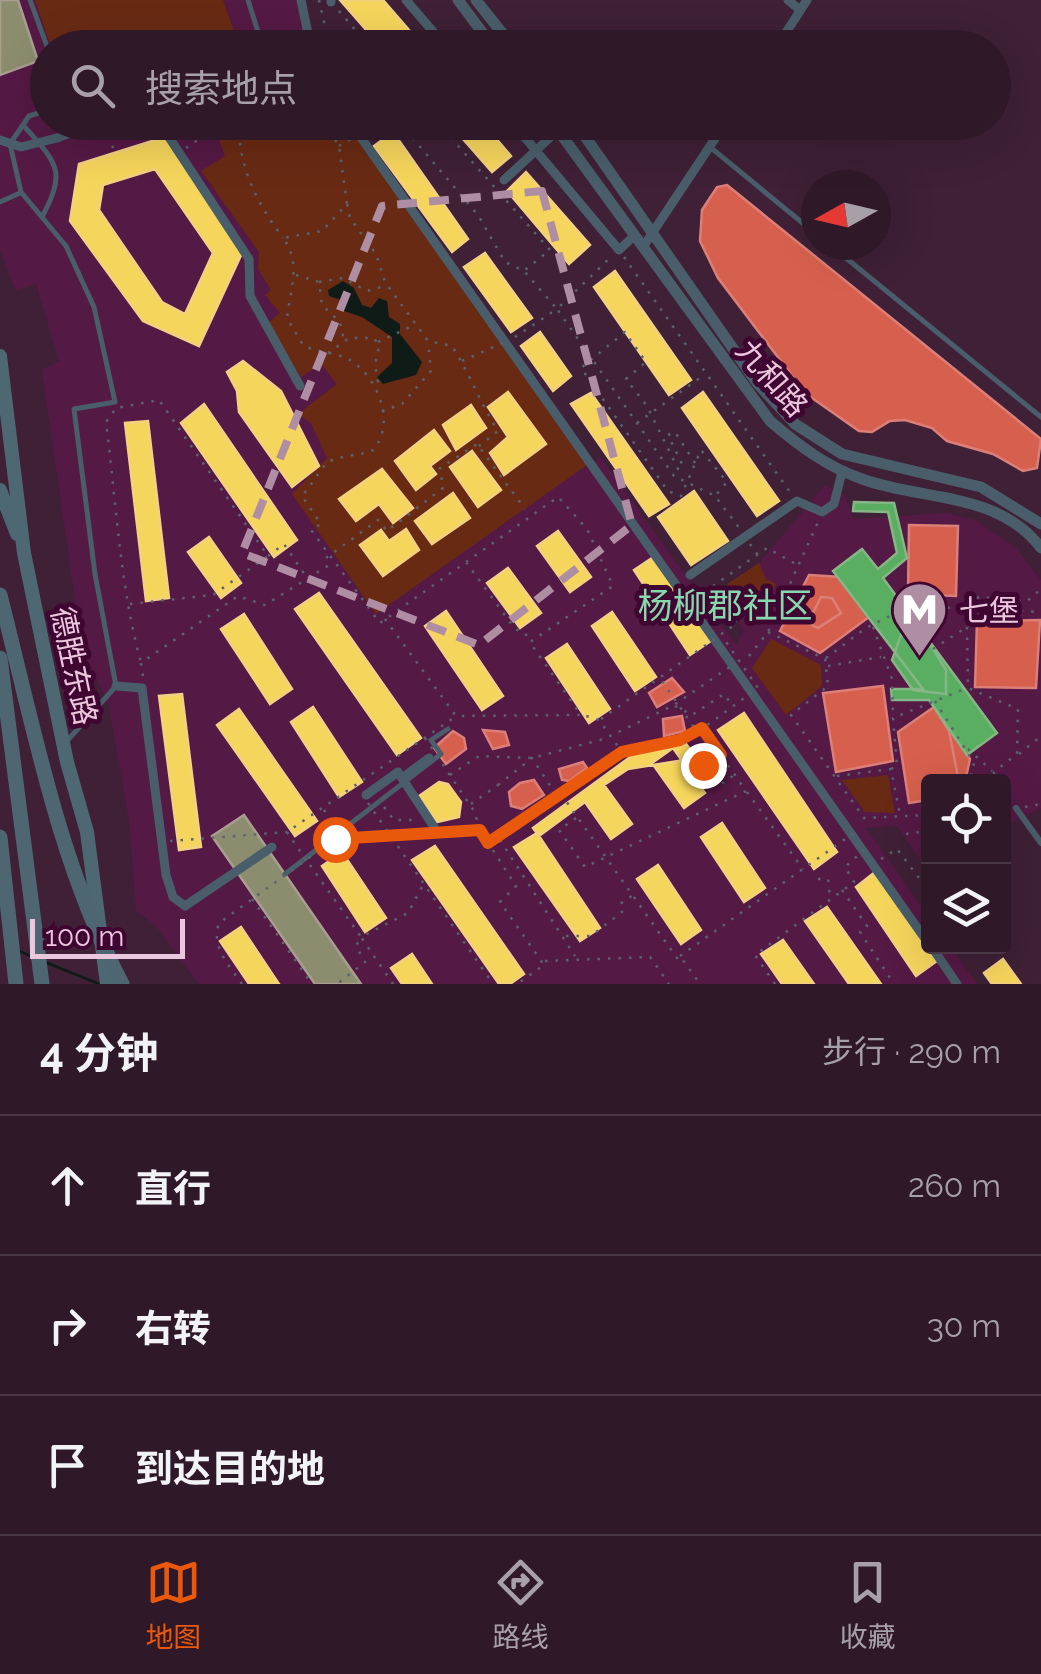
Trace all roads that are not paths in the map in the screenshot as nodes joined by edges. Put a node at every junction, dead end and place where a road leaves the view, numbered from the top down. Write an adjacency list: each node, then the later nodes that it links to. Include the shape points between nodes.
1 (30, 0): 10 (lane)
2 (248, 0): 11 (lane)
3 (302, 0): 12 (street)
4 (406, 0): 13 (street)
5 (458, 0): 14 (street)
6 (476, 0): 15 (street)
7 (788, 0): 9 (street)
8 (808, 0): 9 (street)
9 (800, 10): 16 (street)
10 (41, 30)
11 (257, 30)
12 (307, 30)
13 (432, 30)
14 (480, 30)
15 (500, 30)
16 (787, 30)
17 (30, 116): 18 (lane)
18 (23, 124): 19 (lane); 29 (lane)
19 (30, 133)
20 (36, 140): 35 (lane, via 57,166 57,188)
21 (51, 140): 29 (street, bridge)
22 (171, 140): 42 (street, via 249,259 250,296)
23 (361, 140): 67 (street, bridge, via 719,636)
24 (527, 140): 31 (street)
25 (542, 140): 31 (street)
26 (565, 140): 38 (street, 九和路)
27 (588, 140): 37 (street, 九和路)
28 (714, 140): 30 (street)
29 (3, 142): 33 (lane)
30 (710, 147): 36 (lane); 37 (street)
31 (534, 148): 32 (street); 38 (street, via 620,250)
32 (504, 180)
33 (21, 192): 34 (lane); 35 (lane)
34 (0, 202)
35 (42, 217): 53 (lane, via 66,246 94,307 115,402 74,409)
36 (801, 222)
37 (653, 232): 39 (street); 46 (street, 九和路, via 757,383 819,442 842,454 981,487)
38 (635, 236): 39 (street, 九和路)
39 (643, 248): 44 (street, 九和路, via 770,421)
40 (848, 260): 43 (lane)
41 (0, 356): 49 (main road, 德胜东路)
42 (300, 386)
43 (1041, 417)
44 (842, 472): 47 (street, 九和路, via 974,503); 50 (street, via 834,504 822,512 797,501)
45 (0, 490): 49 (main road)
46 (1040, 520): 47 (street)
47 (1024, 530): 48 (street, 九和路)
48 (1041, 547)
49 (24, 554): 55 (main road, 德胜东路)
50 (690, 574)
51 (0, 595): 70 (highway, bridge, via 41,766)
52 (0, 658): 72 (highway)
53 (116, 686): 55 (lane); 65 (street, bridge, via 142,688 173,897 185,906 200,900)
54 (448, 729): 66 (lane, via 431,740 441,754)
55 (63, 745): 70 (main road, 德胜东路)
56 (429, 758): 57 (street)
57 (402, 778): 58 (street, bridge, via 398,772); 61 (street, bridge)
58 (366, 795)
59 (1016, 808): 64 (street)
60 (516, 823): 62 (lane)
61 (434, 827)
62 (498, 836)
63 (0, 837): 71 (highway, bridge)
64 (1041, 843)
65 (272, 847)
66 (284, 874)
67 (921, 932)
68 (936, 954): 73 (street)
69 (0, 976): 71 (street)
70 (112, 983)
71 (18, 984)
72 (42, 984)
73 (957, 984)

